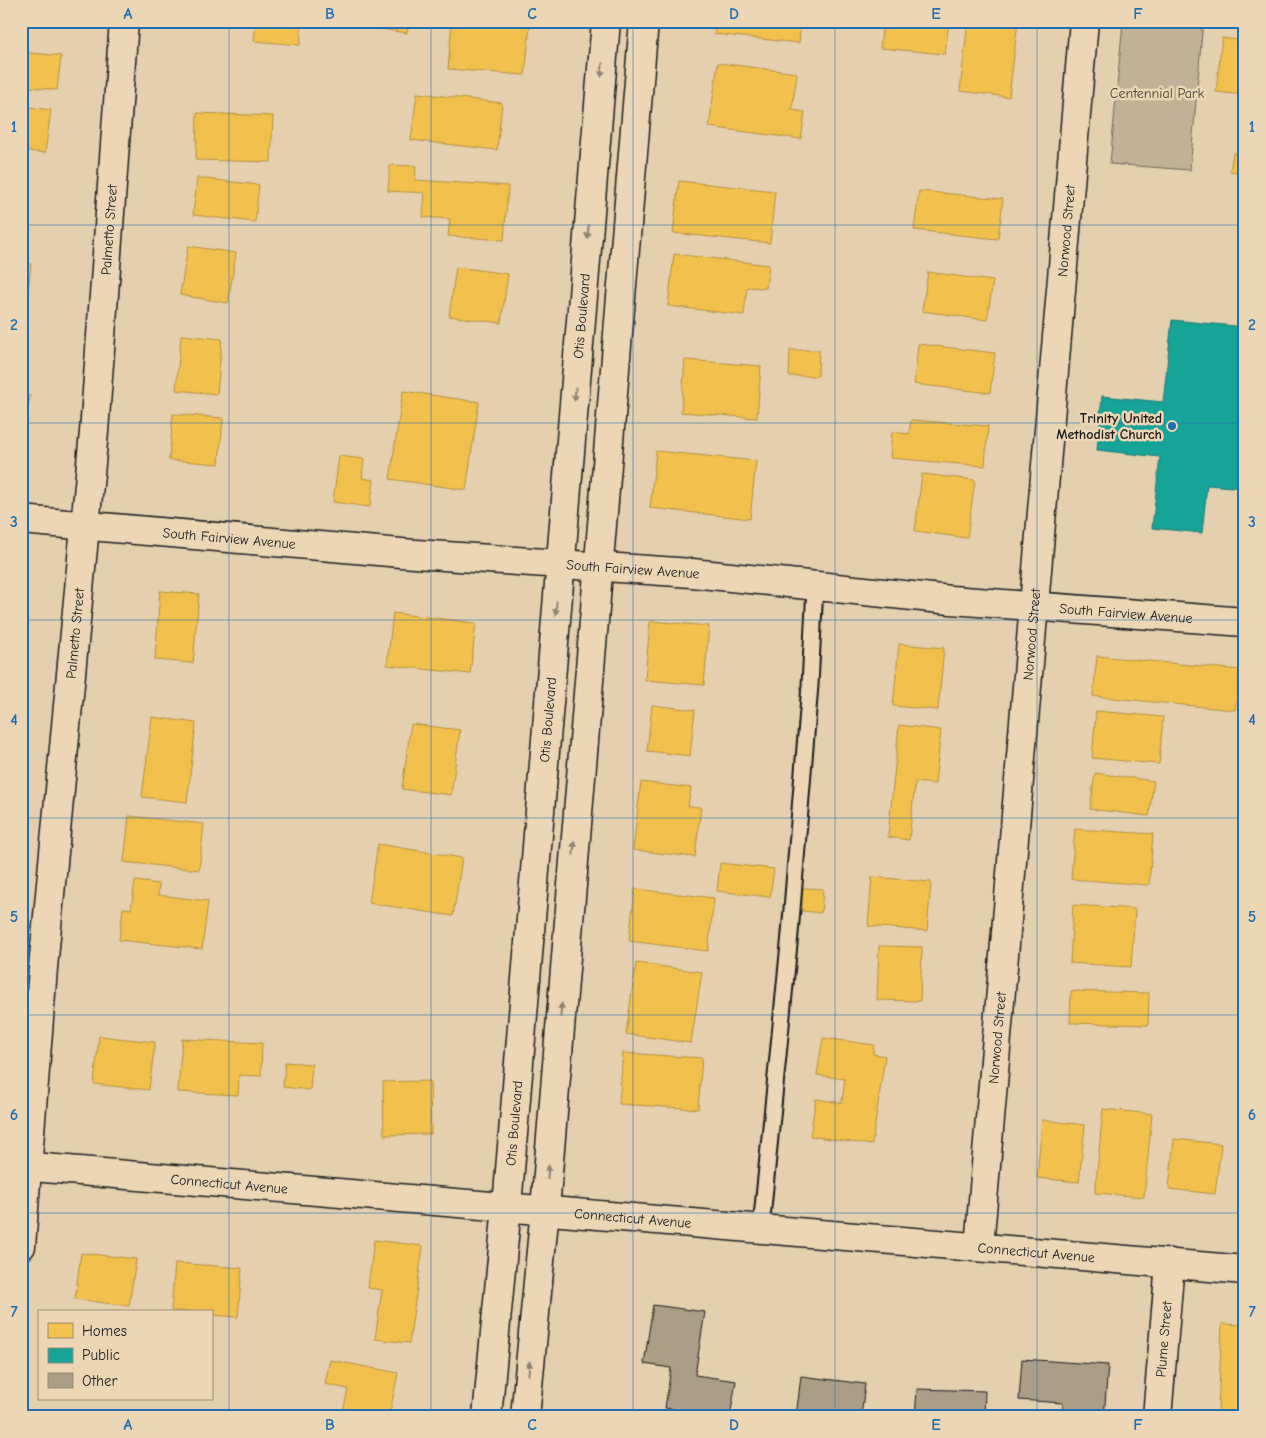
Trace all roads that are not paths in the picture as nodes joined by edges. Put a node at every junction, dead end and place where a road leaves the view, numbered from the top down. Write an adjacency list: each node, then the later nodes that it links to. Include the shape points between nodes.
1 (124, 21): 6 (street, Palmetto Street, via 111,228)
2 (606, 21): 7 (street, Otis Boulevard, one-way to 7)
3 (644, 21): 8 (street)
4 (1084, 21): 10 (street, Norwood Street)
5 (21, 520): 6 (street, South Fairview Avenue)
6 (85, 526): 7 (street, South Fairview Avenue); 12 (street, Palmetto Street)
7 (560, 564): 8 (street, South Fairview Avenue); 13 (street, Otis Boulevard, one-way to 13)
8 (597, 567): 9 (street, South Fairview Avenue); 14 (street, one-way to 8)
9 (815, 586): 10 (street, South Fairview Avenue); 15 (lane, via 790,934)
10 (1033, 606): 11 (street, South Fairview Avenue); 17 (street, Norwood Street)
11 (1245, 622)
12 (24, 1167): 13 (street, Connecticut Avenue); 16 (street, Palmetto Street)
13 (507, 1206): 14 (street, Connecticut Avenue); 20 (street, Otis Boulevard)
14 (545, 1209): 15 (street, Connecticut Avenue); 21 (street, one-way to 14)
15 (761, 1228): 17 (street, Connecticut Avenue)
16 (21, 1246)
17 (979, 1247): 18 (street, Connecticut Avenue)
18 (1170, 1263): 19 (street, Connecticut Avenue); 22 (street, Plume Street)
19 (1245, 1270)
20 (487, 1417)
21 (525, 1417)
22 (1157, 1417)

